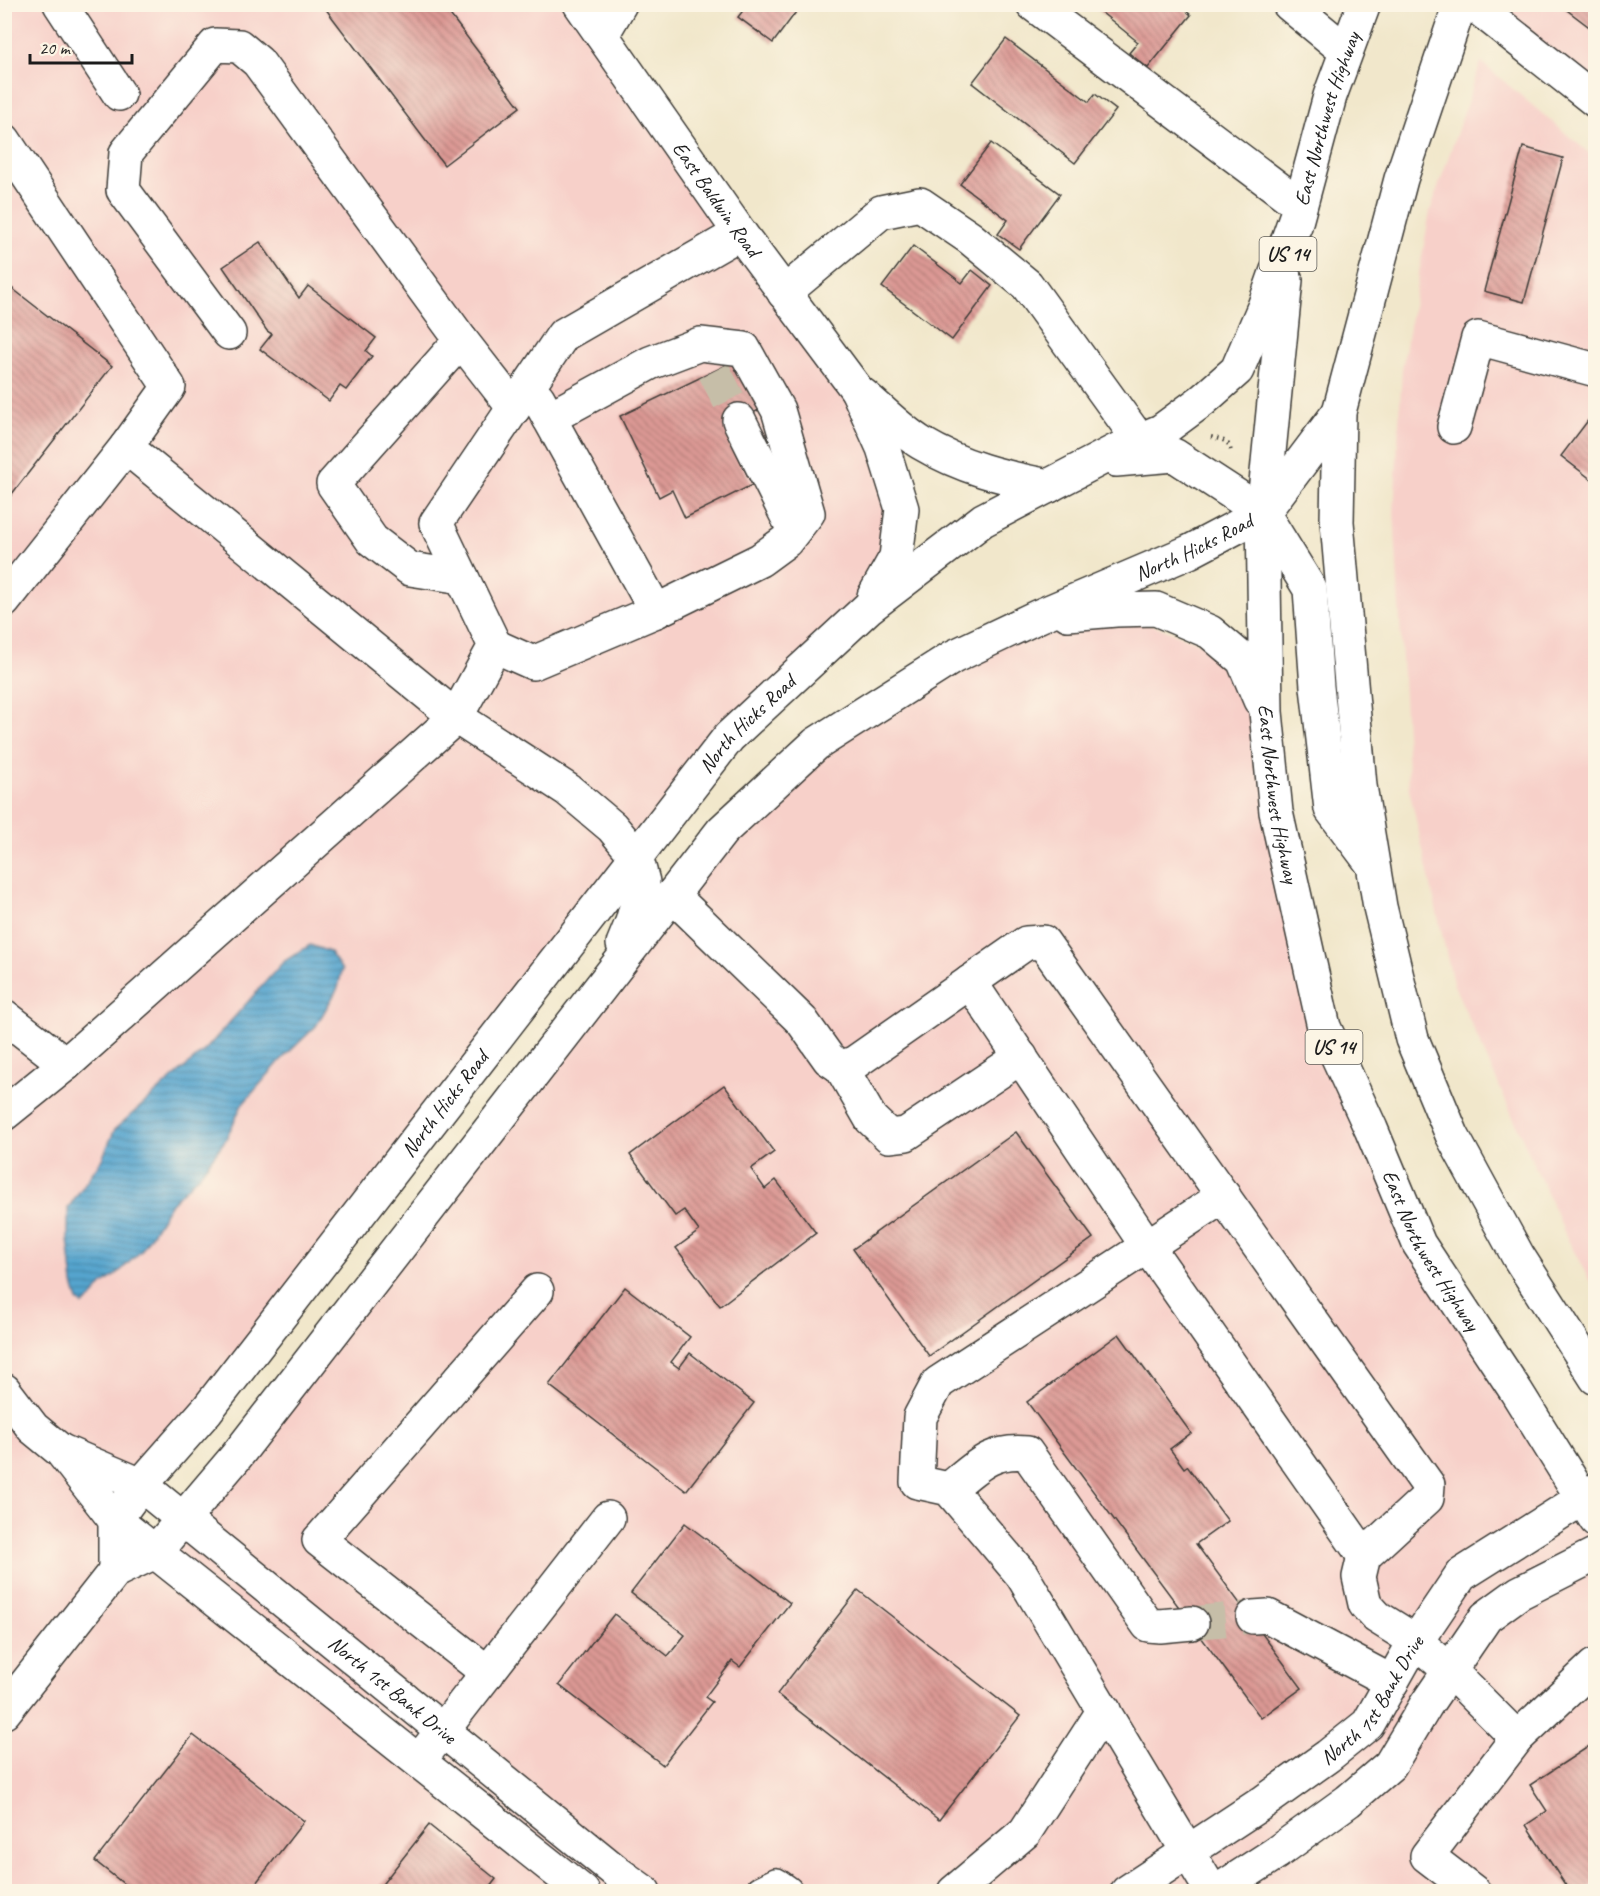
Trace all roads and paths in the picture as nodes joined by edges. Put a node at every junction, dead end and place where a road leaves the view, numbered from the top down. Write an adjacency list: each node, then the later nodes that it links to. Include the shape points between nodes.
1 (60, 4): 11 (main road)
2 (580, 4): 9 (main road, East Baldwin Road)
3 (620, 4): 9 (main road)
4 (1034, 4): 14 (main road)
5 (1289, 4): 10 (main road)
6 (1364, 4): 10 (main road, East Northwest Highway / US 14)
7 (1460, 4): 22 (main road, via 1401,179)
8 (1473, 4): 12 (main road)
9 (602, 35): 15 (main road, East Baldwin Road)
10 (1346, 51): 14 (main road, East Northwest Highway / US 14)
11 (119, 94)
12 (1595, 99)
13 (4, 140): 27 (main road, via 170,387)
14 (1300, 205): 26 (main road, via 1237,370 1161,431); 30 (main road, East Northwest Highway / US 14, via 1288,250)
15 (740, 233): 16 (main road, East Baldwin Road); 21 (main road, via 563,335)
16 (784, 293): 20 (main road, East Baldwin Road); 26 (main road, via 881,212 920,204 970,238 1027,285)
17 (229, 333): 18 (main road, via 123,190 126,153 215,45 239,46 258,62)
18 (461, 340): 21 (main road); 32 (main road, via 333,483 372,540 410,569)
19 (1596, 370): 25 (main road, via 1478,338)
20 (857, 390): 29 (main road, via 920,442 954,460 1001,477); 34 (main road, via 883,448 902,509 896,558)
21 (522, 396): 23 (main road); 32 (main road, via 436,522)
22 (1339, 412): 30 (main road); 41 (main road, via 1337,522 1360,786)
23 (549, 417): 31 (main road, via 651,363 744,349 778,410 808,513); 35 (main road)
24 (738, 420): 31 (main road)
25 (1454, 428)
26 (1139, 440): 28 (main road)
27 (126, 447): 33 (main road); 39 (main road)
28 (1096, 462): 29 (main road, North Hicks Road); 30 (main road, North Hicks Road, via 1174,455)
29 (1049, 486): 34 (main road, North Hicks Road, via 982,520)
30 (1263, 513): 36 (main road, North Hicks Road, via 1189,552); 38 (main road, East Northwest Highway / US 14); 41 (main road, via 1310,589 1331,809)
31 (794, 530): 35 (main road, via 760,560)
32 (462, 577): 37 (main road)
33 (4, 601)
34 (868, 608): 40 (main road, North Hicks Road, via 729,737)
35 (656, 611): 37 (main road, via 532,663)
36 (1040, 616): 38 (main road, via 1156,609 1210,632 1243,660); 42 (main road, North Hicks Road, via 953,657 816,744 722,831)
37 (495, 646): 39 (main road)
38 (1266, 712): 58 (main road, East Northwest Highway / US 14, via 1276,812 1324,1027 1419,1244)
39 (456, 717): 40 (main road, via 568,790 612,827); 47 (main road)
40 (636, 856): 43 (main road, via 644,882 632,922); 56 (main road, North Hicks Road, via 207,1410)
41 (1373, 865): 53 (main road, via 1412,1039 1452,1135 1518,1256)
42 (672, 895): 43 (main road, North Hicks Road); 48 (main road, via 802,1021 829,1059)
43 (605, 981): 60 (main road, North Hicks Road, via 235,1458)
44 (970, 981): 46 (main road); 48 (main road, via 854,1062); 50 (main road, via 1026,943 1043,942)
45 (4, 1016): 47 (main road)
46 (1021, 1057): 48 (main road, via 906,1134 889,1136 871,1119); 51 (main road)
47 (66, 1064): 49 (main road)
48 (841, 1067)
49 (4, 1114)
50 (1224, 1196): 51 (main road); 64 (main road, via 1428,1485 1427,1498)
51 (1147, 1246): 57 (main road, via 938,1383 920,1417 917,1482); 64 (main road)
52 (537, 1291): 71 (main road, via 319,1540)
53 (1596, 1378)
54 (4, 1390): 55 (main road, via 33,1428)
55 (61, 1451): 56 (main road, North 1st Bank Drive); 61 (main road, North 1st Bank Drive)
56 (141, 1485): 60 (main road, North 1st Bank Drive); 61 (main road, North Hicks Road)
57 (949, 1489): 67 (main road, via 997,1454 1028,1453 1148,1625); 73 (main road, via 1022,1575)
58 (1591, 1503): 68 (main road, North 1st Bank Drive, via 1461,1575)
59 (608, 1518): 71 (main road)
60 (183, 1519): 62 (main road, North Hicks Road); 75 (main road, North 1st Bank Drive)
61 (115, 1520): 62 (main road, North 1st Bank Drive); 65 (main road)
62 (155, 1552): 65 (main road, North Hicks Road); 77 (main road, North 1st Bank Drive)
63 (1596, 1554): 70 (main road, North 1st Bank Drive, via 1519,1593 1486,1617)
64 (1364, 1556): 68 (main road, via 1359,1577 1365,1604 1377,1617)
65 (115, 1571): 74 (main road, North Hicks Road)
66 (1253, 1617): 72 (main road, via 1268,1616)
67 (1192, 1623)
68 (1417, 1642): 70 (main road); 72 (main road, North 1st Bank Drive)
69 (1596, 1668): 76 (main road)
70 (1449, 1670): 76 (main road); 85 (main road, North 1st Bank Drive, via 1390,1765 1276,1853)
71 (488, 1673): 75 (main road)
72 (1392, 1682): 78 (main road, North 1st Bank Drive, via 1368,1724 1283,1788)
73 (1104, 1710): 78 (main road); 83 (main road, via 1025,1832)
74 (4, 1712)
75 (443, 1731): 77 (main road); 80 (main road, North 1st Bank Drive)
76 (1517, 1738): 86 (main road, via 1427,1856)
77 (418, 1761): 79 (main road, North 1st Bank Drive)
78 (1189, 1850): 84 (main road, North 1st Bank Drive); 85 (main road)
79 (583, 1892)
80 (644, 1892)
81 (762, 1892): 82 (main road, via 777,1885)
82 (786, 1892)
83 (954, 1892)
84 (1127, 1892)
85 (1214, 1892)
86 (1474, 1892)

